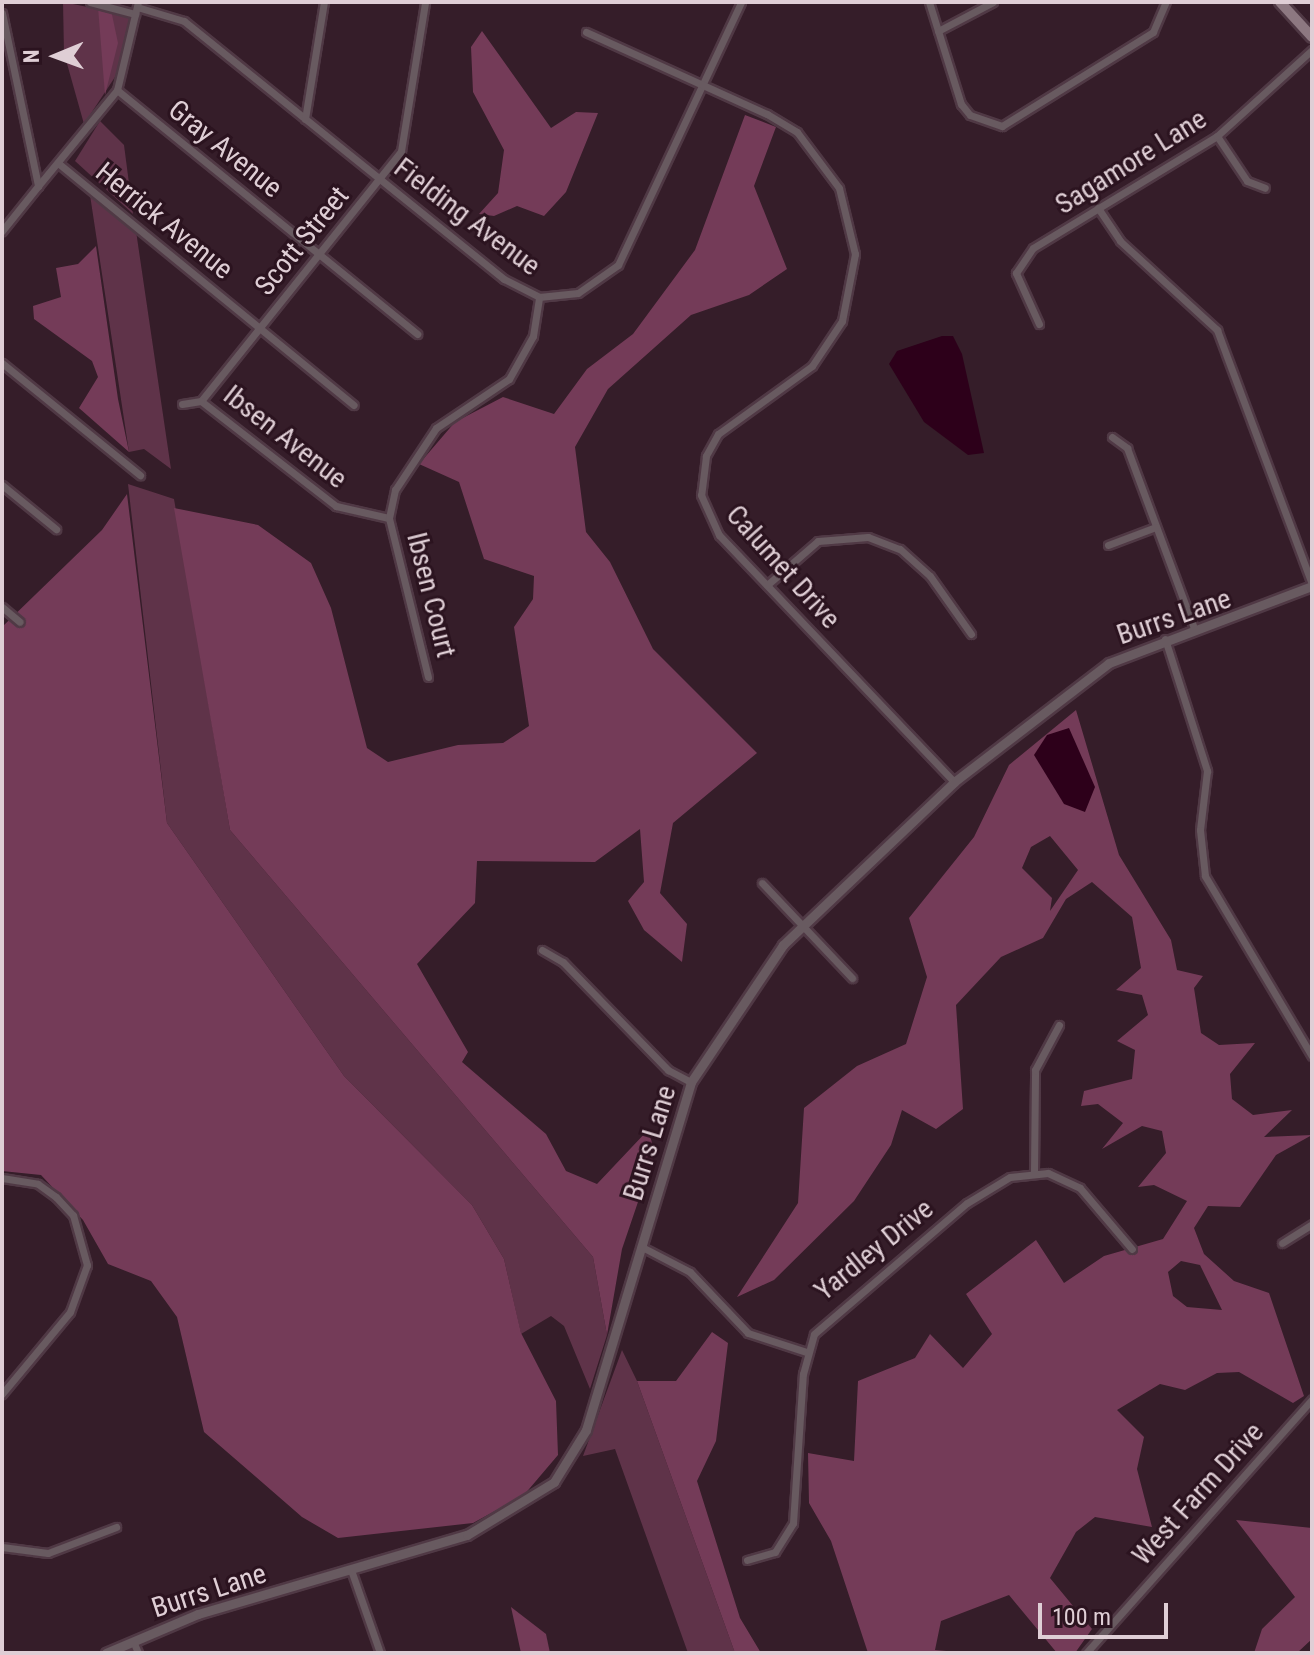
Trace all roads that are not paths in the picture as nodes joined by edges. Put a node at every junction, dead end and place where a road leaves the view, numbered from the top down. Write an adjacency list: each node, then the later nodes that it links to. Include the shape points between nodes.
1 (90, 2): 9 (street, Fielding Avenue)
2 (324, 2): 17 (street)
3 (425, 2): 20 (street, Scott Street, via 401,151)
4 (741, 2): 15 (street, Fielding Avenue)
5 (929, 2): 11 (street)
6 (993, 2): 11 (street)
7 (1166, 2): 11 (street, via 1153,32 1002,126 970,115 961,104)
8 (1280, 2): 13 (main road)
9 (137, 7): 16 (street); 17 (street, Fielding Avenue, via 184,21)
10 (2, 13): 21 (street)
11 (938, 31)
12 (586, 32): 15 (street, Calumet Drive)
13 (1312, 37)
14 (1312, 50): 18 (street, Sagamore Lane)
15 (702, 85): 26 (street, Fielding Avenue, via 618,265 578,293); 41 (street, Calumet Drive, via 797,132 839,188 855,254 850,295 825,351 718,434 706,456 706,512)
16 (117, 90): 19 (street); 25 (street, Gray Avenue)
17 (305, 119): 20 (street, Fielding Avenue)
18 (1217, 136): 22 (street, via 1247,181); 23 (street, Sagamore Lane)
19 (58, 163): 21 (street); 28 (street, Herrick Avenue)
20 (379, 180): 25 (street, Scott Street); 26 (street, Fielding Avenue, via 504,279)
21 (38, 186): 24 (street)
22 (1265, 188)
23 (1098, 208): 27 (street, Sagamore Lane, via 1024,258 1018,289); 42 (street, via 1120,241 1217,330)
24 (2, 231)
25 (320, 253): 28 (street, Scott Street); 29 (street, Gray Avenue)
26 (539, 297): 37 (street, Ibsen Court, via 524,358 490,395 453,414 413,454)
27 (1039, 324)
28 (261, 328): 31 (street, Scott Street); 33 (street, Herrick Avenue)
29 (417, 334)
30 (2, 363): 35 (street)
31 (201, 401): 32 (street); 37 (street, Ibsen Avenue, via 336,506)
32 (182, 404)
33 (354, 405)
34 (1112, 437): 38 (street, via 1127,448)
35 (140, 475)
36 (2, 485): 39 (street)
37 (389, 518): 48 (street, Ibsen Court)
38 (1156, 527): 40 (street); 45 (street)
39 (56, 529)
40 (1108, 545)
41 (767, 585): 46 (street, via 818,541 868,537 900,549 930,576); 49 (street, Calumet Drive)
42 (1312, 585): 45 (street, Burrs Lane)
43 (2, 607): 44 (street)
44 (20, 622)
45 (1195, 631): 47 (street, Burrs Lane)
46 (971, 634)
47 (1165, 639): 49 (street, Burrs Lane, via 1098,670); 55 (street, via 1207,771 1200,830 1205,876)
48 (428, 677)
49 (954, 782): 51 (street, Burrs Lane)
50 (762, 883): 51 (street)
51 (802, 924): 53 (street); 56 (street, Burrs Lane)
52 (542, 950): 56 (street, via 563,962 668,1070)
53 (852, 978)
54 (1059, 1025): 57 (street, via 1035,1070)
55 (1312, 1056)
56 (691, 1082): 61 (street, Burrs Lane)
57 (1034, 1172): 62 (street, via 1080,1188); 63 (street, Yardley Drive, via 988,1186 823,1321)
58 (2, 1178): 64 (street, via 38,1184 56,1197 73,1215 87,1265 70,1312)
59 (1312, 1224): 60 (street)
60 (1282, 1243)
61 (642, 1247): 63 (street, via 690,1272 748,1333); 69 (street, Burrs Lane, via 586,1430 554,1482 489,1525)
62 (1132, 1249)
63 (806, 1352): 68 (street, Yardley Drive, via 793,1523 775,1552)
64 (2, 1394)
65 (1312, 1399): 74 (street, West Farm Drive)
66 (116, 1527): 67 (street, via 48,1553)
67 (2, 1547)
68 (747, 1560)
69 (351, 1570): 70 (street, Burrs Lane); 73 (street)
70 (133, 1641): 71 (street, Burrs Lane); 72 (street)
71 (106, 1653)
72 (138, 1653)
73 (380, 1653)
74 (1086, 1653)

